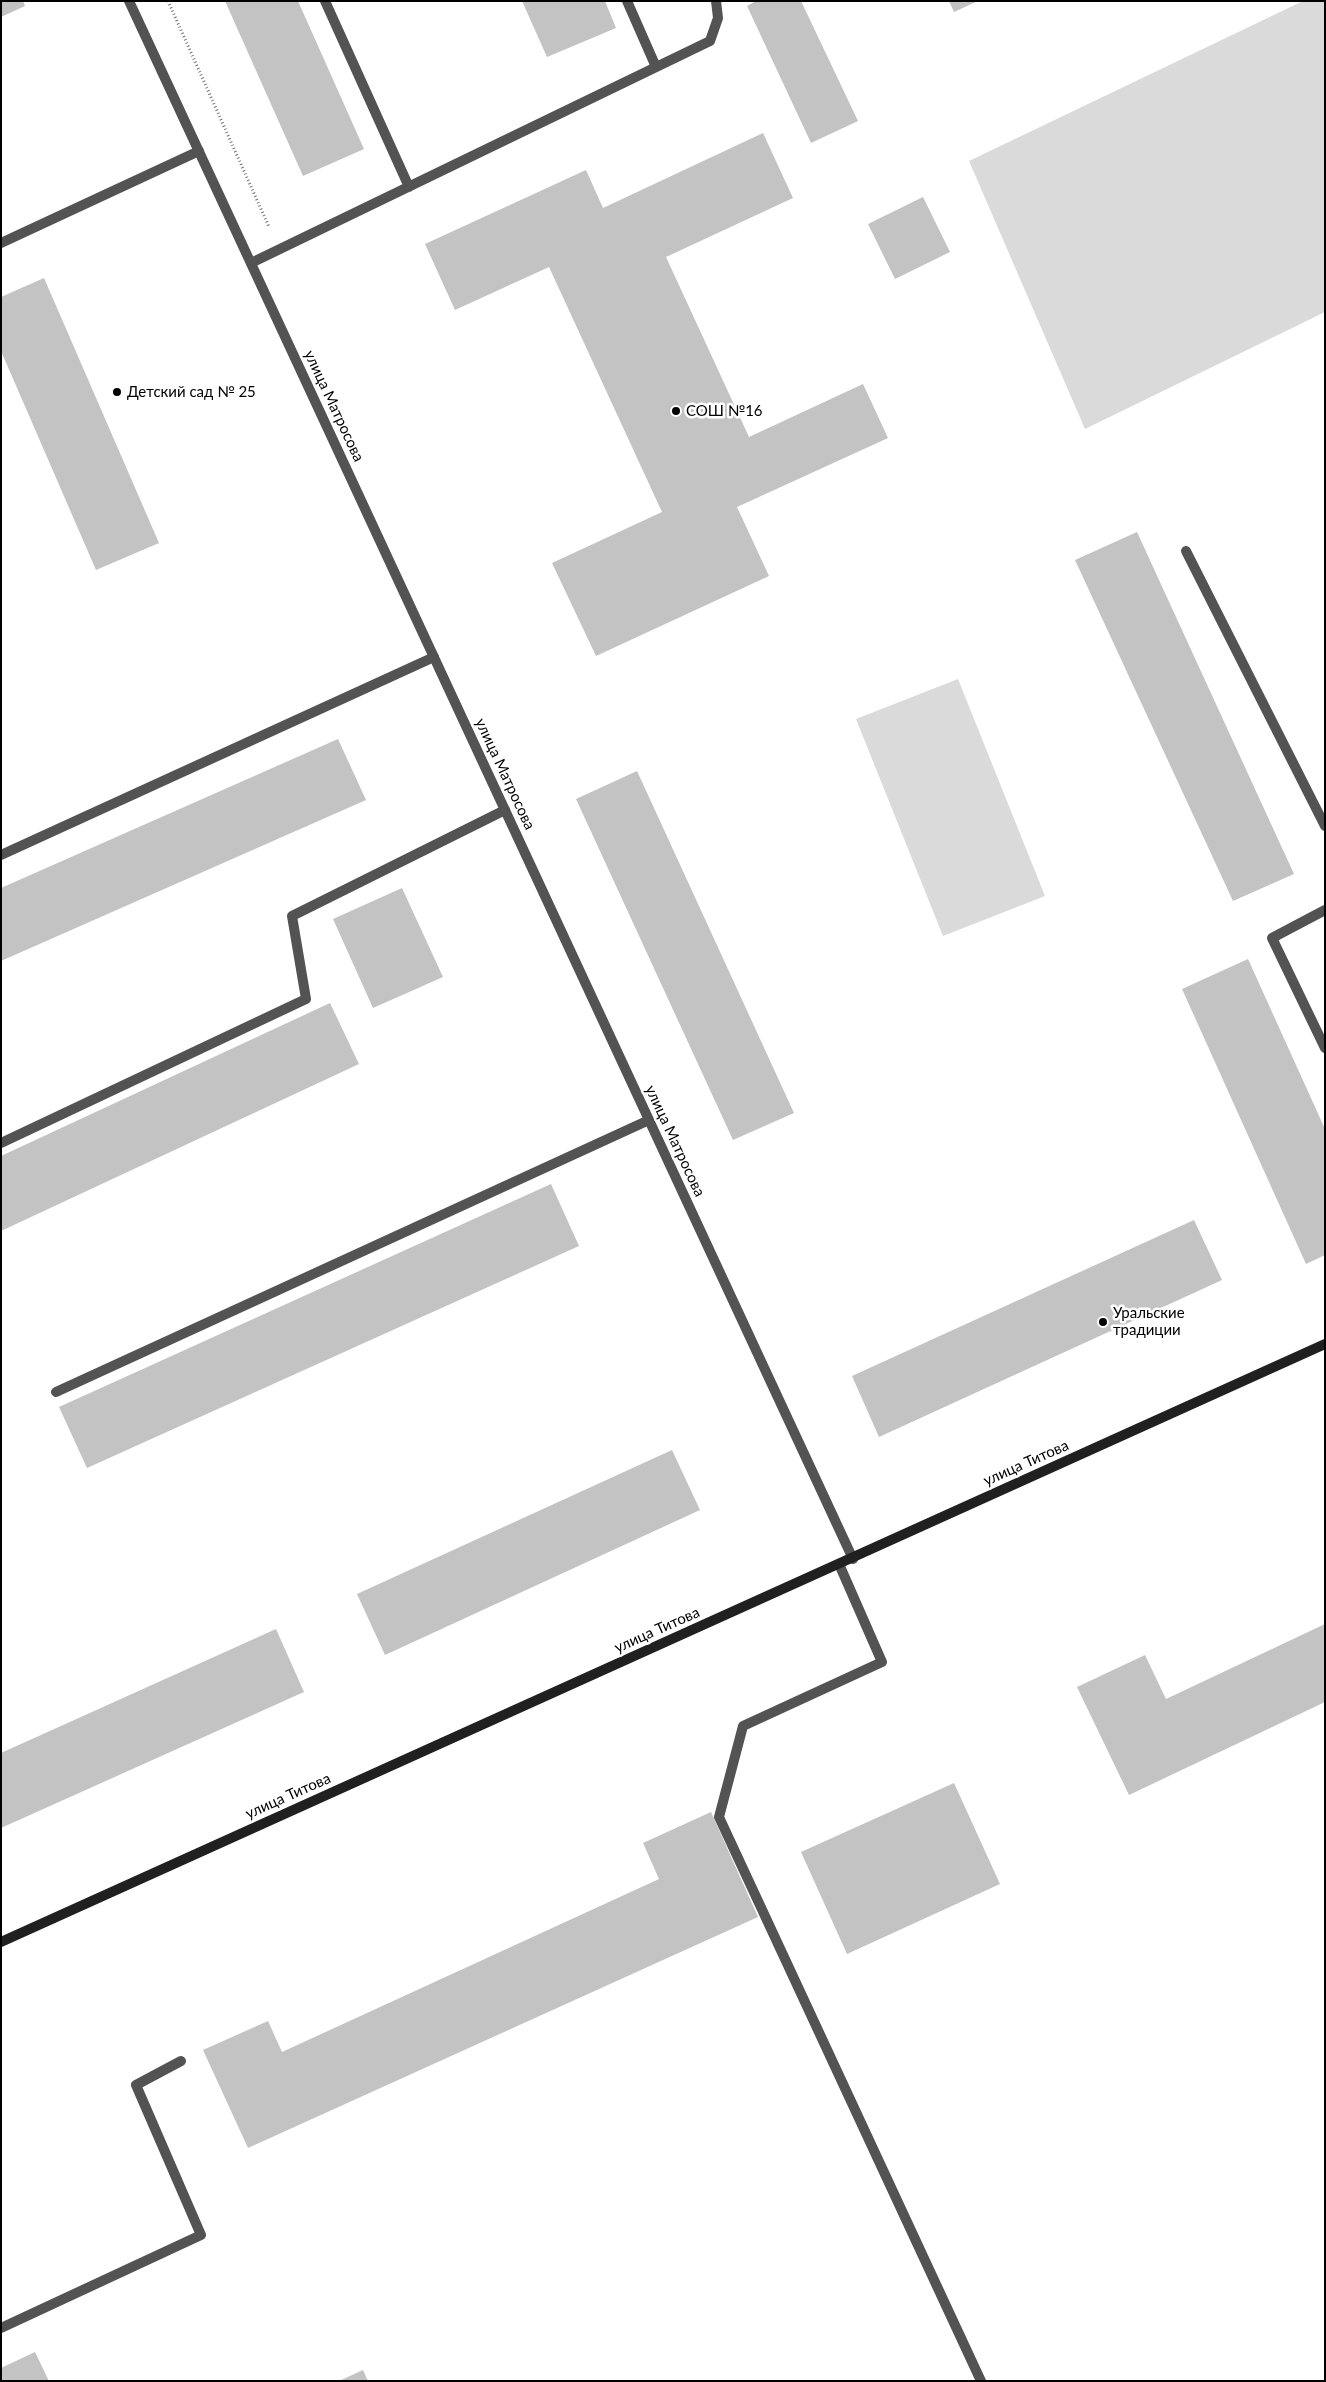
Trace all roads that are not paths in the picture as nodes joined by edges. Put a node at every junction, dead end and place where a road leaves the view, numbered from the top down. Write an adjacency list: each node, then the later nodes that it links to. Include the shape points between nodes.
1 (129, 1): 6 (street, улица Матросова)
2 (325, 1): 7 (street)
3 (627, 1): 5 (street)
4 (716, 1): 5 (street, via 718,18 710,41)
5 (656, 67): 7 (street)
6 (199, 151): 8 (street); 9 (street, улица Матросова)
7 (408, 187): 9 (street)
8 (1, 243)
9 (251, 263): 11 (street, улица Матросова)
10 (1186, 551): 13 (street)
11 (434, 657): 12 (street, улица Матросова); 14 (street)
12 (505, 810): 17 (street, улица Матросова); 18 (street, via 292,916 306,999)
13 (1325, 826)
14 (1, 855)
15 (1325, 910): 16 (street, via 1272,938)
16 (1325, 1048)
17 (649, 1120): 20 (street); 21 (street, улица Матросова)
18 (1, 1143)
19 (1325, 1344): 21 (street, улица Титова)
20 (56, 1392)
21 (853, 1558): 22 (street, улица Титова)
22 (839, 1564): 23 (street, улица Титова); 26 (street, via 882,1662 743,1726 719,1817)
23 (1, 1942)
24 (181, 2062): 25 (street, via 136,2085 202,2235)
25 (1, 2328)
26 (981, 2381)

